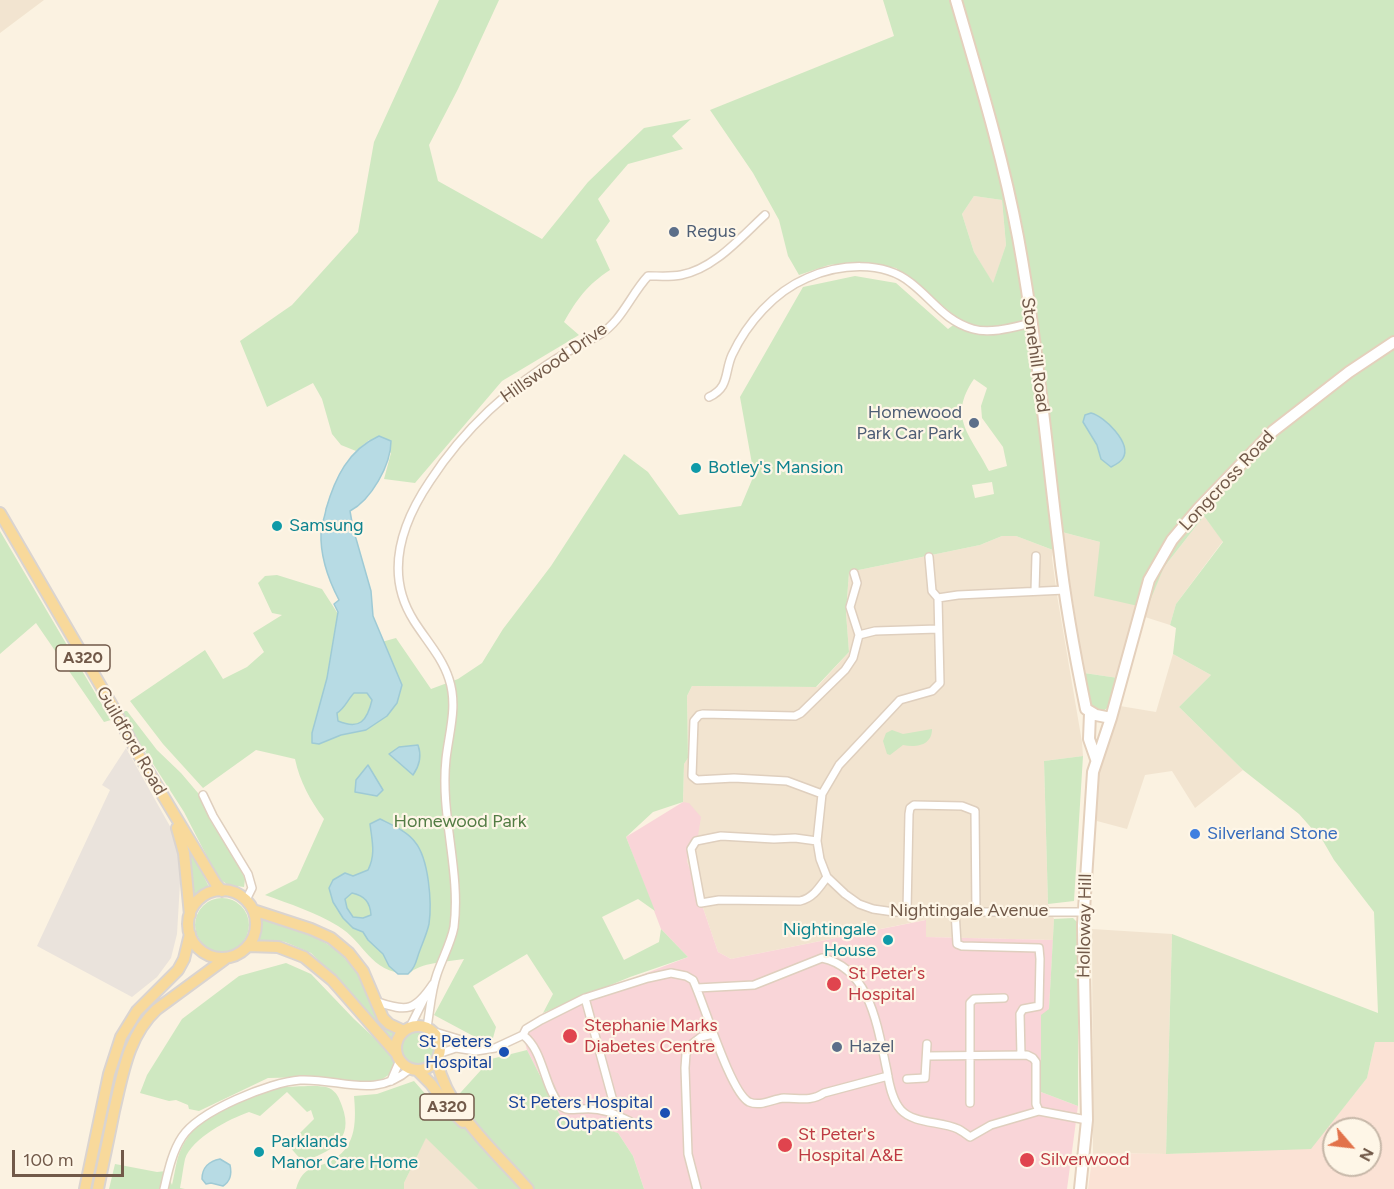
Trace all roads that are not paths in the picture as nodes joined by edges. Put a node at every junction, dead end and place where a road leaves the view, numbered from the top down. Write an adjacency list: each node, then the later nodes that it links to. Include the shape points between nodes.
1 (956, 0): 3 (main road, Stonehill Road, via 995,135 1018,237)
2 (765, 215): 34 (street, Hillswood Drive, via 698,270 648,276 627,309 600,335 566,352 499,400 451,451 411,515 397,569 400,593 413,620 435,648 453,697 444,794 456,905 453,930)
3 (1031, 322): 5 (street, via 975,330 943,315 911,283 894,273 868,267 837,269 785,289 763,310 742,336 731,358 725,384 719,393); 10 (main road, Stonehill Road)
4 (1394, 342): 15 (main road, Longcross Road, via 1273,430 1172,540 1149,580)
5 (709, 397)
6 (0, 513): 21 (main road, Guildford Road / A320)
7 (1036, 556): 11 (street)
8 (929, 557): 12 (street, via 932,591)
9 (854, 573): 14 (street, via 857,583 850,607)
10 (1065, 590): 11 (street); 16 (main road, Stonehill Road, via 1086,709)
11 (1035, 591): 12 (street)
12 (938, 597): 13 (street)
13 (938, 629): 14 (street); 19 (street, via 940,683 936,688 900,700 839,765)
14 (859, 635): 19 (street, via 845,670 801,713 703,714 696,717 693,725 692,776 697,780 787,781)
15 (1125, 669): 17 (main road, Holloway Hill)
16 (1090, 713): 17 (main road); 18 (main road, Stonehill Road, via 1089,739)
17 (1111, 718): 18 (main road, Holloway Hill)
18 (1096, 759): 29 (main road, Holloway Hill)
19 (822, 794): 22 (street)
20 (203, 795): 25 (street, via 248,874 252,888)
21 (173, 813): 24 (main road, Guildford Road / A320); 30 (main road, Guildford Road / A320, via 184,847)
22 (817, 841): 23 (street); 23 (street, via 721,836 696,841 691,849 701,903 800,901 813,896)
23 (827, 877): 26 (street, Nightingale Avenue, via 865,907)
24 (222, 891): 25 (main road, via 233,892); 30 (main road, via 201,898)
25 (249, 905): 32 (main road, via 256,925); 39 (main road, via 331,938 363,971)
26 (907, 911): 27 (street, Nightingale Avenue); 28 (street, via 909,814 915,805 962,806 975,811)
27 (955, 911): 28 (street, Nightingale Avenue); 46 (street, via 957,944 1039,948 1039,1006 1023,1009 1020,1014)
28 (976, 911): 29 (street, Nightingale Avenue)
29 (1083, 912): 58 (main road, Holloway Hill)
30 (190, 915): 31 (main road, A320)
31 (190, 934): 33 (main road, via 205,953); 61 (main road, A320, via 181,964 132,1016 118,1043)
32 (248, 946): 33 (main road); 47 (main road, A320, via 278,947 304,957 332,980)
33 (225, 959): 62 (main road, via 157,1009 135,1037 126,1059)
34 (434, 981): 36 (street, Hillswood Drive); 41 (street, Hillswood Drive)
35 (697, 988): 37 (street, via 693,980 671,973); 42 (street); 52 (street, via 754,985 822,958 837,962 854,975 872,1010)
36 (426, 994): 39 (street, Hillswood Drive, via 405,1008); 40 (street, Hillswood Drive)
37 (585, 998): 43 (street, via 540,1020); 56 (street, via 613,1101)
38 (1004, 998): 49 (street, via 974,999 970,1003)
39 (378, 1002): 40 (main road, via 389,1024)
40 (407, 1029): 41 (main road, via 422,1026); 47 (main road, via 397,1042)
41 (431, 1030): 45 (street); 50 (main road, A320, via 441,1044)
42 (713, 1034): 52 (street, via 740,1093 747,1101 759,1104 777,1099 815,1100 824,1093); 65 (street, via 696,1040 686,1054 688,1154)
43 (523, 1035): 45 (street); 56 (street, via 561,1105 570,1111)
44 (927, 1044): 48 (street)
45 (488, 1048): 50 (street, via 456,1048)
46 (1021, 1055): 49 (street); 57 (street, via 1036,1062)
47 (398, 1056): 51 (main road, A320); 54 (street)
48 (927, 1056): 49 (street); 53 (street, via 925,1078)
49 (969, 1056): 55 (street)
50 (439, 1057): 51 (main road, A320, via 425,1070); 60 (main road, A320, via 447,1092)
51 (414, 1070): 54 (street); 60 (main road, A320, via 431,1084 452,1112)
52 (888, 1076): 57 (street, via 895,1101 903,1112 957,1128 969,1137 991,1125)
53 (907, 1079)
54 (391, 1081): 63 (street, via 377,1086 301,1080 258,1090 191,1126 181,1138)
55 (970, 1103)
56 (607, 1110): 59 (street)
57 (1039, 1111): 58 (street)
58 (1087, 1120): 66 (main road, Holloway Hill)
59 (631, 1122)
60 (482, 1137): 64 (main road, A320)
61 (85, 1189)
62 (98, 1189)
63 (164, 1189)
64 (528, 1189)
65 (697, 1189)
66 (1080, 1189)

